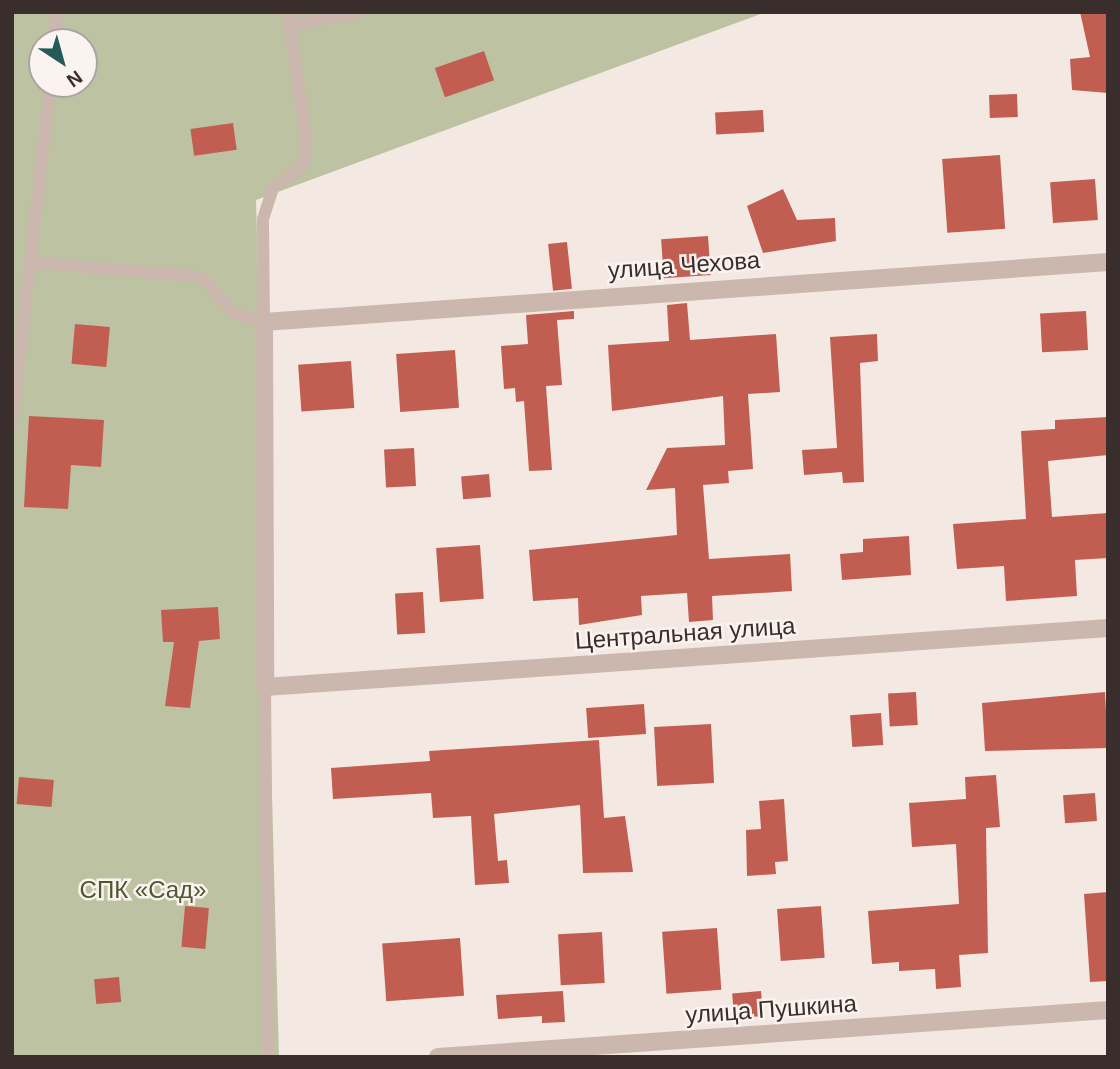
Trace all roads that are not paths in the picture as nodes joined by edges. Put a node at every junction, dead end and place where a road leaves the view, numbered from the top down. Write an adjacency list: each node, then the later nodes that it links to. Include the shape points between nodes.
1 (288, 12): 3 (lane)
2 (360, 12): 3 (lane)
3 (290, 26): 7 (lane, via 307,144 302,166 273,188 263,219)
4 (48, 98): 5 (lane)
5 (30, 262): 7 (lane, via 201,277 234,313); 8 (lane)
6 (1108, 262): 7 (street, улица Чехова)
7 (264, 322): 10 (street)
8 (12, 425)
9 (1108, 628): 10 (street, Центральная улица)
10 (265, 687): 12 (lane)
11 (1108, 1010): 13 (street, улица Пушкина)
12 (268, 1057)
13 (438, 1057)

